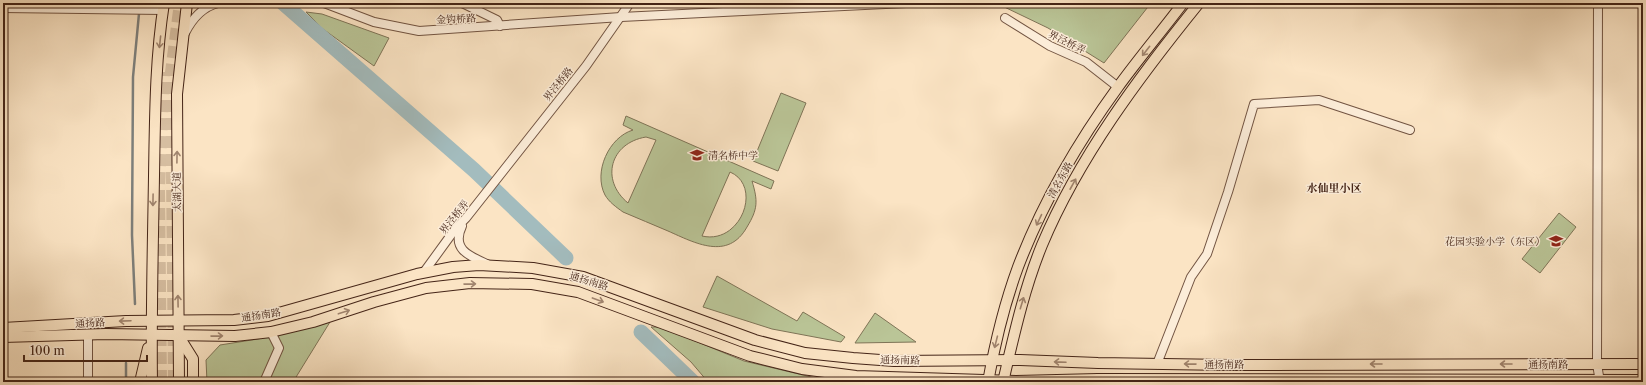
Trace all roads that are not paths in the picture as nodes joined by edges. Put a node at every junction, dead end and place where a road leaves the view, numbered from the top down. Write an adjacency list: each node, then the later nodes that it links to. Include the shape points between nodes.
1 (187, 3): 17 (main road, 太湖大道)
2 (218, 3): 17 (street, via 200,12)
3 (324, 3): 16 (street, 金钩桥路, via 374,22 412,30)
4 (462, 3): 16 (street, via 497,20)
5 (630, 3): 14 (street, 界泾桥路)
6 (906, 3): 14 (street, 金钩桥路)
7 (1183, 3): 18 (main road, 清名东路, one-way to 18)
8 (1199, 3): 33 (main road, 清名东路, one-way to 8, via 1031,274 1042,244 1062,204 1090,152)
9 (1416, 3): 10 (street)
10 (1457, 3)
11 (1598, 3): 35 (street)
12 (164, 6): 13 (street, via 146,9); 25 (main road, one-way to 25, via 157,75)
13 (3, 8)
14 (621, 17): 16 (street, 金钩桥路); 20 (street, 界泾桥路, via 586,66)
15 (1005, 18): 18 (street, 界泾桥弄, via 1050,46 1086,62)
16 (500, 26)
17 (182, 38): 24 (main road, 太湖大道, one-way to 17, via 177,94)
18 (1118, 87): 32 (main road, 清名东路, one-way to 32, via 1079,146 1026,246 1008,298)
19 (1410, 130): 34 (street, via 1319,100 1254,104 1207,254 1192,276)
20 (499, 174): 21 (street, 界泾桥弄)
21 (466, 218): 22 (street, via 458,234 459,243 465,252); 23 (street, 界泾桥弄)
22 (490, 266): 23 (main road, 通扬南路, via 453,267); 32 (main road, 通扬南路, via 533,268 583,277 755,340 805,353 894,361)
23 (424, 272): 24 (main road, 通扬南路, via 268,316 234,320)
24 (178, 320): 25 (main road, 通扬路); 30 (main road, 太湖大道)
25 (152, 321): 26 (main road, 通扬路, one-way to 26); 29 (main road)
26 (3, 328)
27 (271, 332): 30 (main road, 通扬南路, one-way to 27, via 235,336); 37 (main road, 通扬南路, one-way to 37, via 426,288 470,284 532,284 578,292 750,356); 48 (street, via 279,348)
28 (88, 334): 29 (main road, 通扬路); 31 (main road, 通扬路); 43 (street)
29 (152, 335): 30 (main road, 通扬路); 44 (main road); 45 (main road)
30 (178, 335): 46 (main road, 太湖大道); 47 (main road, via 193,359)
31 (3, 337)
32 (992, 360): 33 (main road, 通扬南路); 39 (main road, 清名东路)
33 (1008, 360): 34 (main road, 通扬南路, one-way to 33); 40 (main road, 清名东路)
34 (1157, 364): 35 (main road, 通扬南路, one-way to 34)
35 (1597, 364): 36 (main road, 通扬南路); 42 (street)
36 (1643, 364)
37 (855, 379): 39 (main road, 通扬南路)
38 (1643, 380): 42 (main road, 通扬南路)
39 (988, 381): 40 (main road, 通扬南路)
40 (1003, 381): 41 (main road, 通扬南路)
41 (1305, 381): 42 (main road, 通扬南路)
42 (1600, 381)
43 (88, 382)
44 (140, 382)
45 (152, 382)
46 (179, 382)
47 (193, 382)
48 (264, 382)

